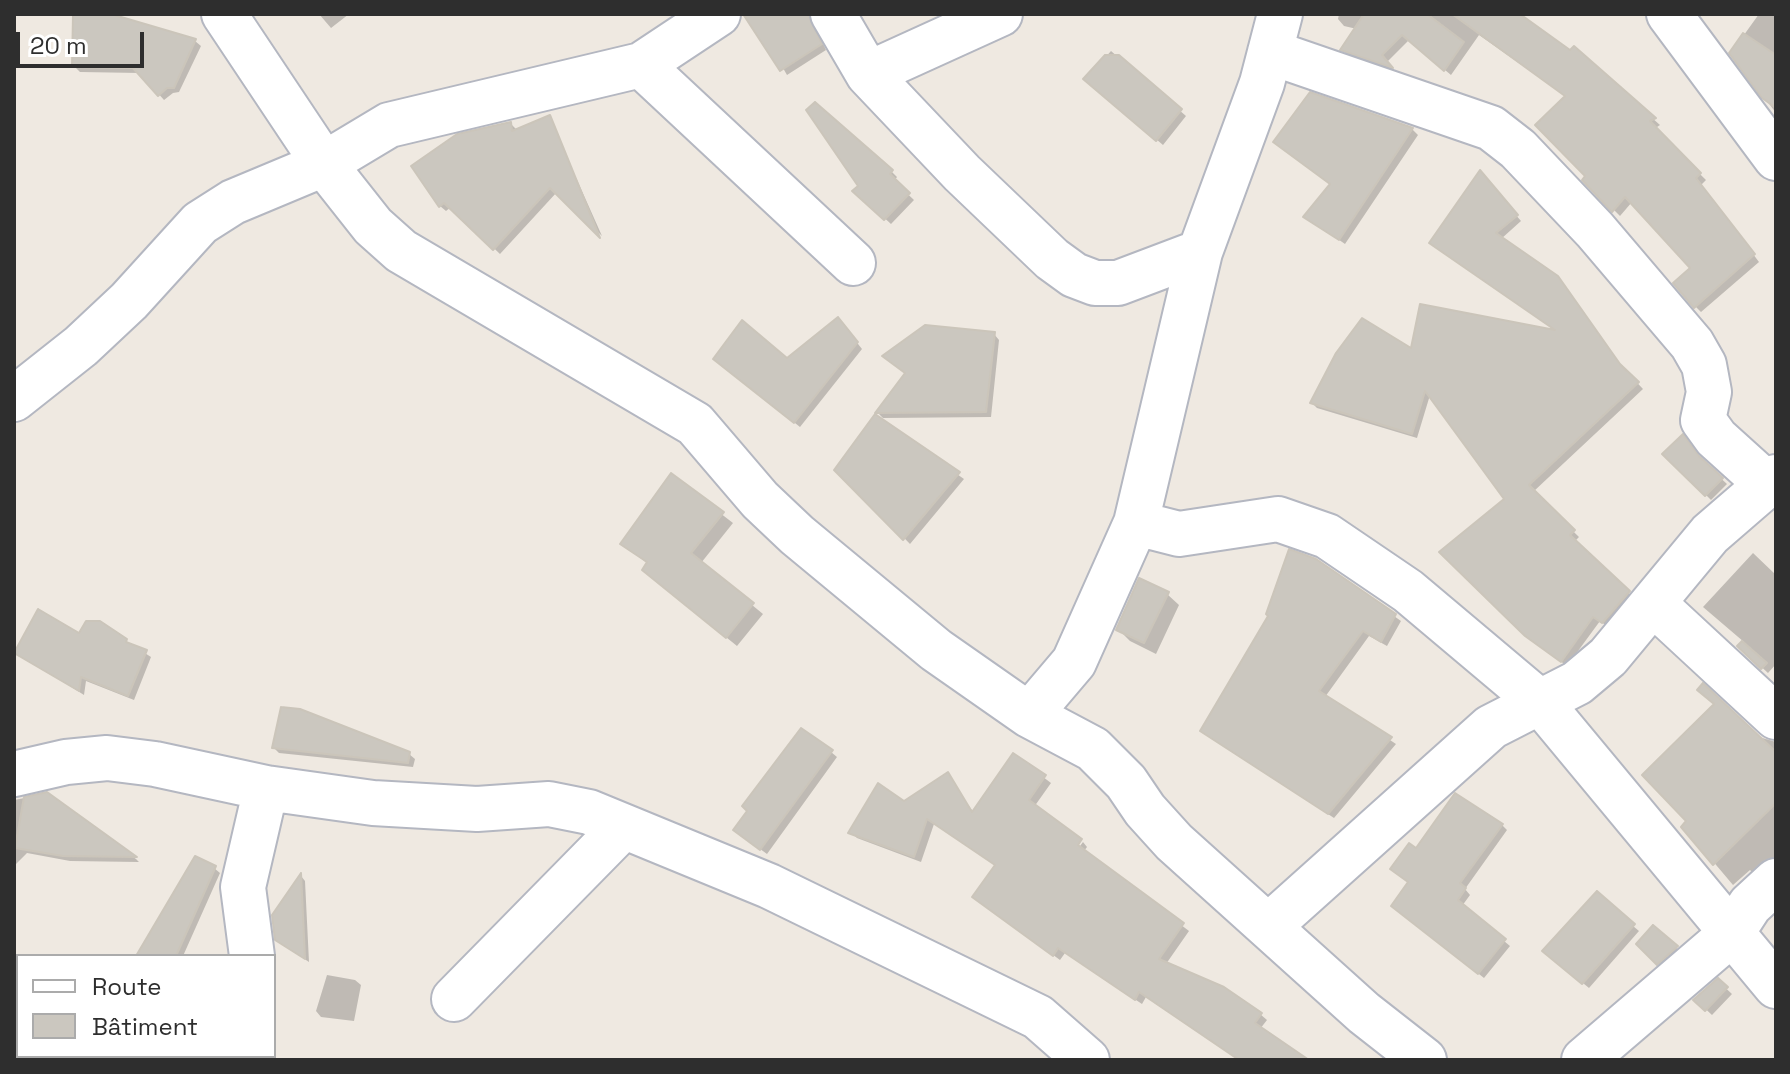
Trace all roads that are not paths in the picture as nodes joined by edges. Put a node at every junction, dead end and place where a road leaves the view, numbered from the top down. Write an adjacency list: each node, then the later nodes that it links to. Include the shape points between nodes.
1 (224, 14): 10 (street)
2 (718, 14): 7 (street)
3 (833, 14): 8 (street)
4 (1000, 14): 8 (street)
5 (1669, 14): 9 (street)
6 (1275, 33): 11 (street); 14 (street, via 1491,128 1518,149 1692,344 1704,365 1709,392 1703,420 1716,438)
7 (641, 65): 10 (street, via 389,125); 12 (street)
8 (868, 74): 11 (street, via 962,173 1074,275 1095,283 1118,283)
9 (1776, 158)
10 (324, 164): 13 (street, via 233,202 200,223 129,301); 18 (street, via 373,226 401,251 695,424 797,535 936,650)
11 (1200, 252): 15 (street)
12 (853, 263)
13 (14, 399)
14 (1774, 480): 16 (street, via 1710,534)
15 (1136, 523): 17 (street, via 1179,534 1278,519 1327,536 1408,591); 18 (street, via 1074,662)
16 (1655, 605): 17 (street, via 1608,657); 19 (street)
17 (1541, 703): 24 (street, via 1517,710 1491,727); 25 (street)
18 (1029, 715): 24 (street, via 1093,749 1174,842)
19 (1776, 717)
20 (14, 774): 21 (street, via 107,758)
21 (266, 788): 22 (street, via 373,803 477,809 549,804 589,812); 26 (street, via 243,887)
22 (623, 827): 28 (street); 29 (street, via 769,886 1038,1017)
23 (1776, 881): 25 (street, via 1750,905)
24 (1270, 925): 30 (street, via 1364,1013)
25 (1731, 934): 27 (street); 31 (street)
26 (252, 954)
27 (1776, 986)
28 (454, 999)
29 (1087, 1060)
30 (1424, 1060)
31 (1584, 1060)

